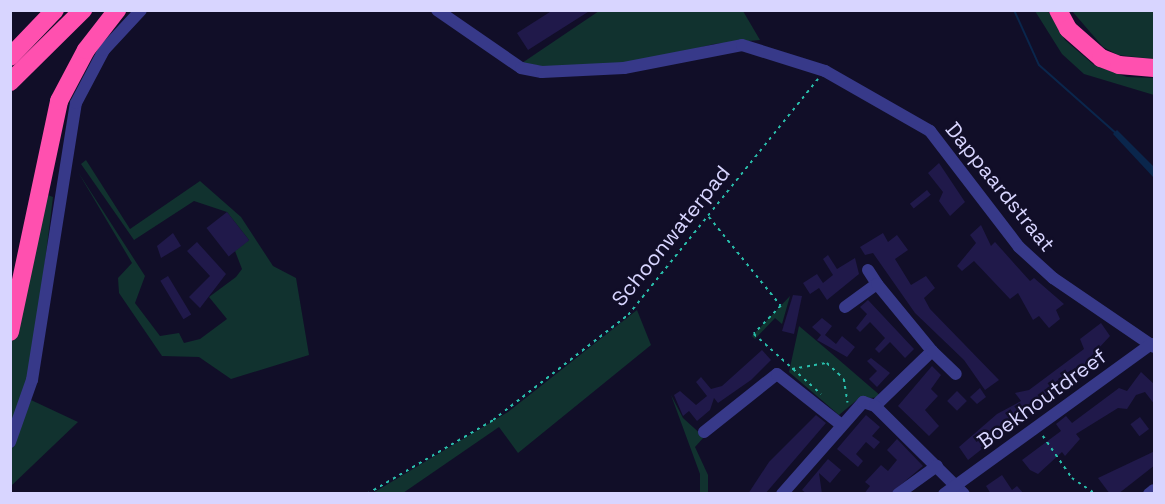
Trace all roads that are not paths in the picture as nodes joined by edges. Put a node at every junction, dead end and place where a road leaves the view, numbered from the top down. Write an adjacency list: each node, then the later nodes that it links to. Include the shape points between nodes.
1 (55, 10): 8 (highway)
2 (83, 10): 10 (highway)
3 (117, 10): 14 (highway, via 86,50 59,101)
4 (141, 10): 21 (street, via 104,50 76,104 32,380)
5 (437, 10): 15 (street, Dappaardstraat, via 521,68 542,72 624,68 742,45 825,71 930,131 1018,247 1053,278)
6 (1058, 10): 7 (highway)
7 (1066, 20): 9 (highway, via 1101,58 1119,66)
8 (10, 57)
9 (1155, 68)
10 (10, 82)
11 (868, 270): 12 (street)
12 (877, 284): 13 (street); 16 (street)
13 (845, 307)
14 (10, 332)
15 (1153, 346): 23 (street, Boekhoutdreef, via 1035,425)
16 (932, 351): 17 (street); 18 (street)
17 (956, 374)
18 (875, 406): 19 (street, via 857,404); 22 (street)
19 (839, 423): 20 (street, via 777,374); 25 (street)
20 (704, 432)
21 (10, 442)
22 (937, 466): 23 (street); 26 (street)
23 (960, 490): 27 (street, Boekhoutdreef)
24 (1155, 490): 28 (street)
25 (782, 494)
26 (898, 494)
27 (944, 494)
28 (1149, 494)

